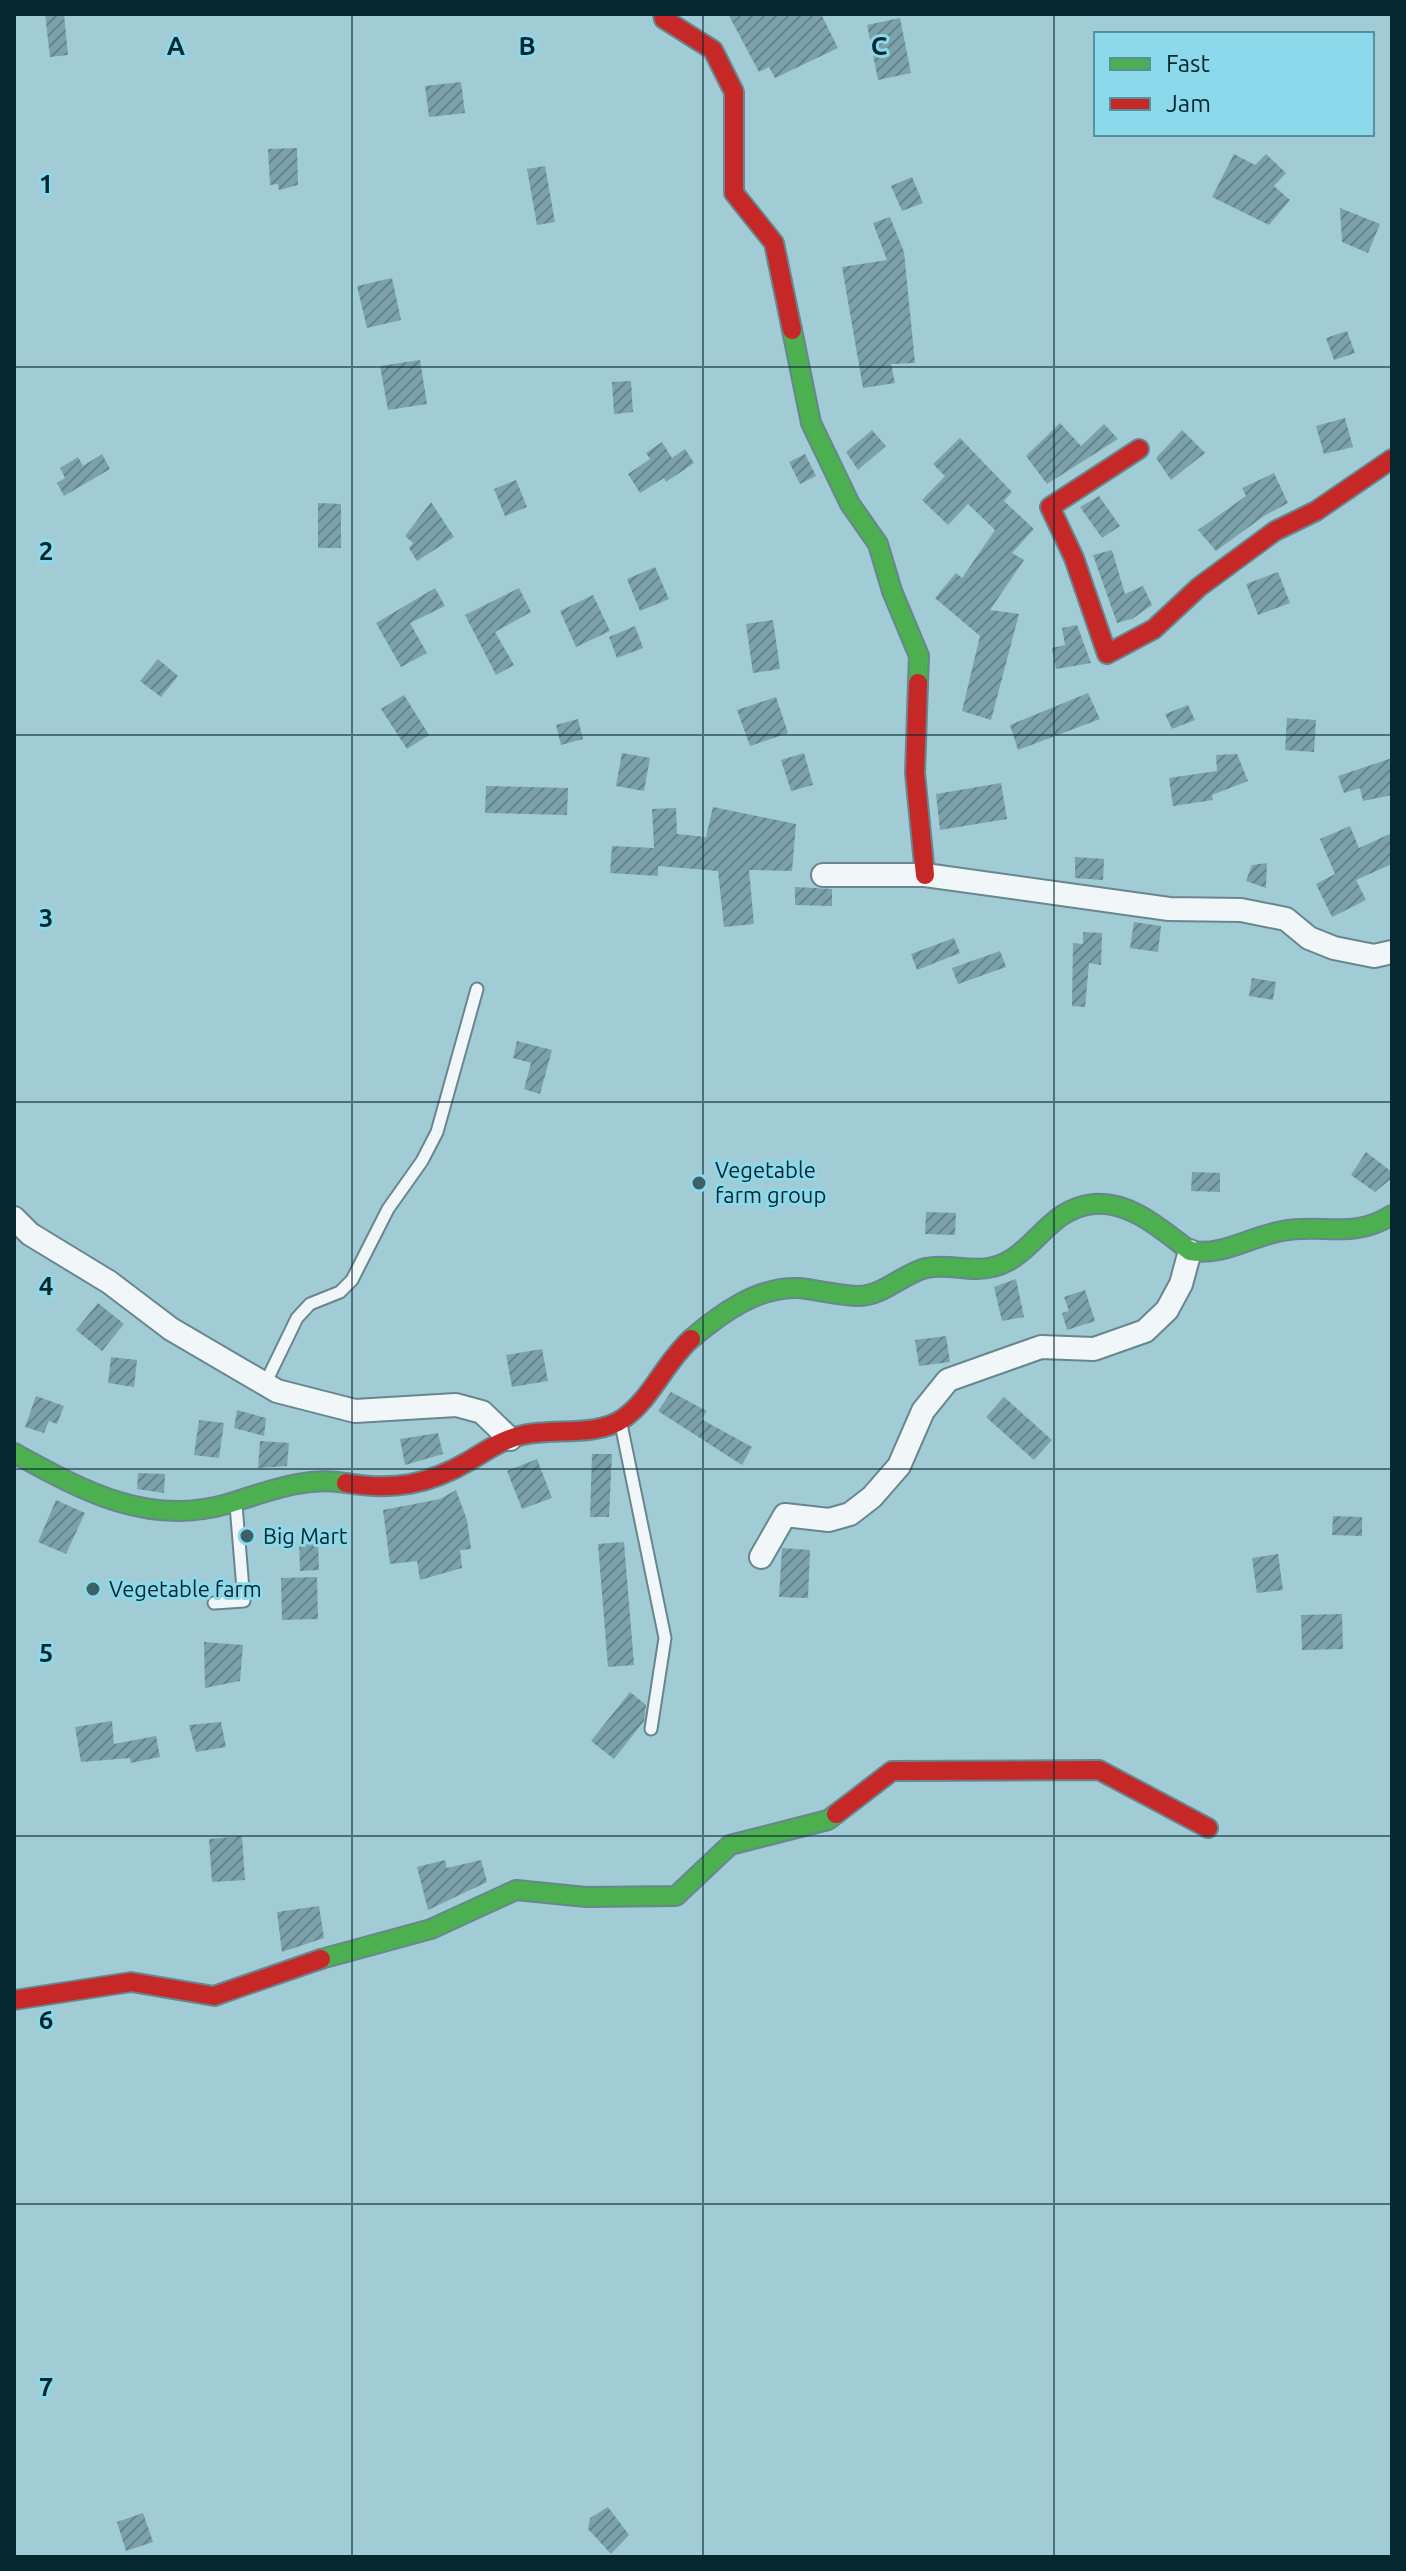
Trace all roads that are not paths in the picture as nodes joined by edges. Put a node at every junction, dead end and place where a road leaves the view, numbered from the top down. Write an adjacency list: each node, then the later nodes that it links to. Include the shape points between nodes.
1 (663, 14): 5 (street, via 713,50 734,92 734,193 774,243 811,423 850,504 878,544 919,656 915,773)
2 (1139, 449): 3 (street, via 1050,507 1107,654 1154,629 1199,587 1275,531 1316,511)
3 (1392, 459)
4 (823, 875): 5 (street)
5 (925, 875): 6 (street, via 1169,909 1241,910 1286,919 1309,938 1334,948 1374,956)
6 (1392, 952)
7 (477, 989): 11 (lane, via 437,1132 422,1161 388,1209 352,1280 340,1292 310,1304 297,1318)
8 (1392, 1215): 10 (street, via 1358,1230 1298,1229 1271,1233 1234,1250)
9 (14, 1218): 11 (street, via 171,1329)
10 (1190, 1251): 12 (street, via 1133,1210 1094,1204 1055,1215 1022,1252 991,1268 922,1269 883,1292 862,1296 785,1287 765,1292 696,1334); 16 (street, via 1167,1310 1145,1331 1094,1349 1041,1347 948,1380 923,1411 899,1466 872,1497 850,1514 829,1520 785,1515)
11 (265, 1384): 13 (street, via 355,1411 456,1405 482,1412)
12 (620, 1421): 13 (street); 18 (lane, via 665,1638)
13 (510, 1439): 15 (street, via 450,1473 410,1486 312,1480)
14 (14, 1453): 15 (street, via 97,1496 149,1512 198,1511)
15 (236, 1502): 17 (lane, via 244,1601)
16 (761, 1557)
17 (214, 1603)
18 (651, 1729)
19 (1208, 1828): 20 (street, via 1099,1770 892,1771 828,1820 730,1845 676,1896 586,1897 516,1890 431,1929 214,1996 131,1982)
20 (14, 2000)

